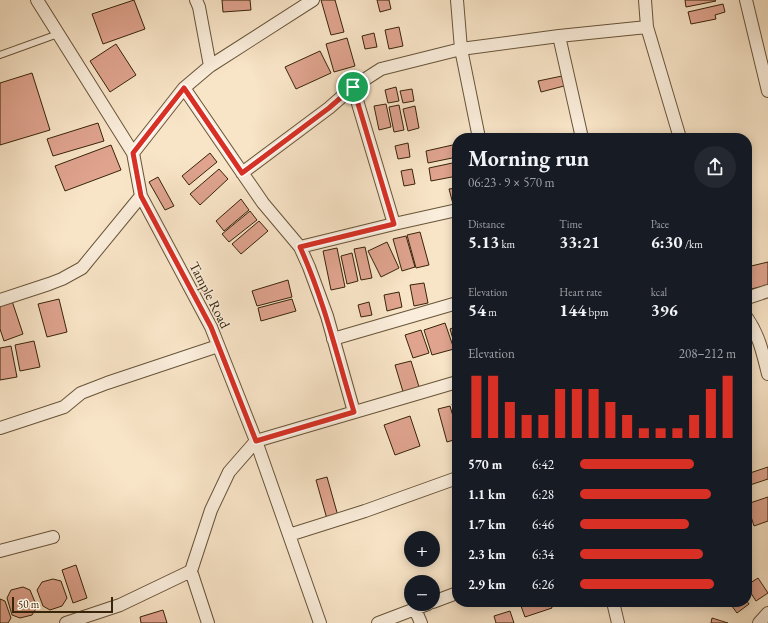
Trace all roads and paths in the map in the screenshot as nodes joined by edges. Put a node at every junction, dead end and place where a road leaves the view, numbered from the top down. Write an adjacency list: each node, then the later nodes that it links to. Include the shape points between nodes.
1 (37, 0): 8 (street, Tample Road)
2 (313, 0): 12 (street)
3 (457, 0): 10 (street)
4 (645, 0): 7 (street)
5 (746, 0): 15 (street)
6 (199, 2): 12 (street)
7 (647, 26): 9 (street); 18 (street)
8 (58, 34): 11 (lane); 19 (street, Tample Road)
9 (559, 36): 10 (street); 17 (street)
10 (461, 49): 13 (street, via 381,69); 16 (street)
11 (0, 55)
12 (210, 66): 14 (street)
13 (353, 87): 20 (street); 23 (street)
14 (184, 88): 19 (street); 20 (street)
15 (768, 91)
16 (478, 133)
17 (581, 133)
18 (679, 133)
19 (133, 153): 21 (street, Tample Road)
20 (242, 173): 24 (street)
21 (141, 196): 27 (street, via 82,268 62,279); 31 (street, Tample Road, via 211,327)
22 (452, 211): 23 (street)
23 (394, 224): 24 (street)
24 (300, 247): 30 (street, via 327,316)
25 (768, 291): 26 (street)
26 (752, 296)
27 (0, 300)
28 (452, 304): 30 (street)
29 (752, 326): 32 (street)
30 (333, 339): 34 (street)
31 (218, 346): 35 (street, via 81,393 64,407); 36 (street, Tample Road)
32 (768, 374)
33 (452, 383): 34 (street)
34 (354, 412): 36 (street)
35 (0, 428)
36 (256, 441): 38 (street, Tample Road); 41 (street, via 229,472 211,510)
37 (452, 480): 38 (street)
38 (289, 535): 50 (street, Tample Road)
39 (53, 537): 40 (street)
40 (0, 551)
41 (191, 570): 48 (street, via 120,605); 49 (street)
42 (452, 595): 43 (street)
43 (440, 599)
44 (614, 607): 53 (street)
45 (410, 611): 51 (street)
46 (416, 611): 52 (street)
47 (768, 613): 54 (street)
48 (66, 623)
49 (208, 623)
50 (320, 623)
51 (378, 623)
52 (421, 623)
53 (618, 623)
54 (759, 623)

